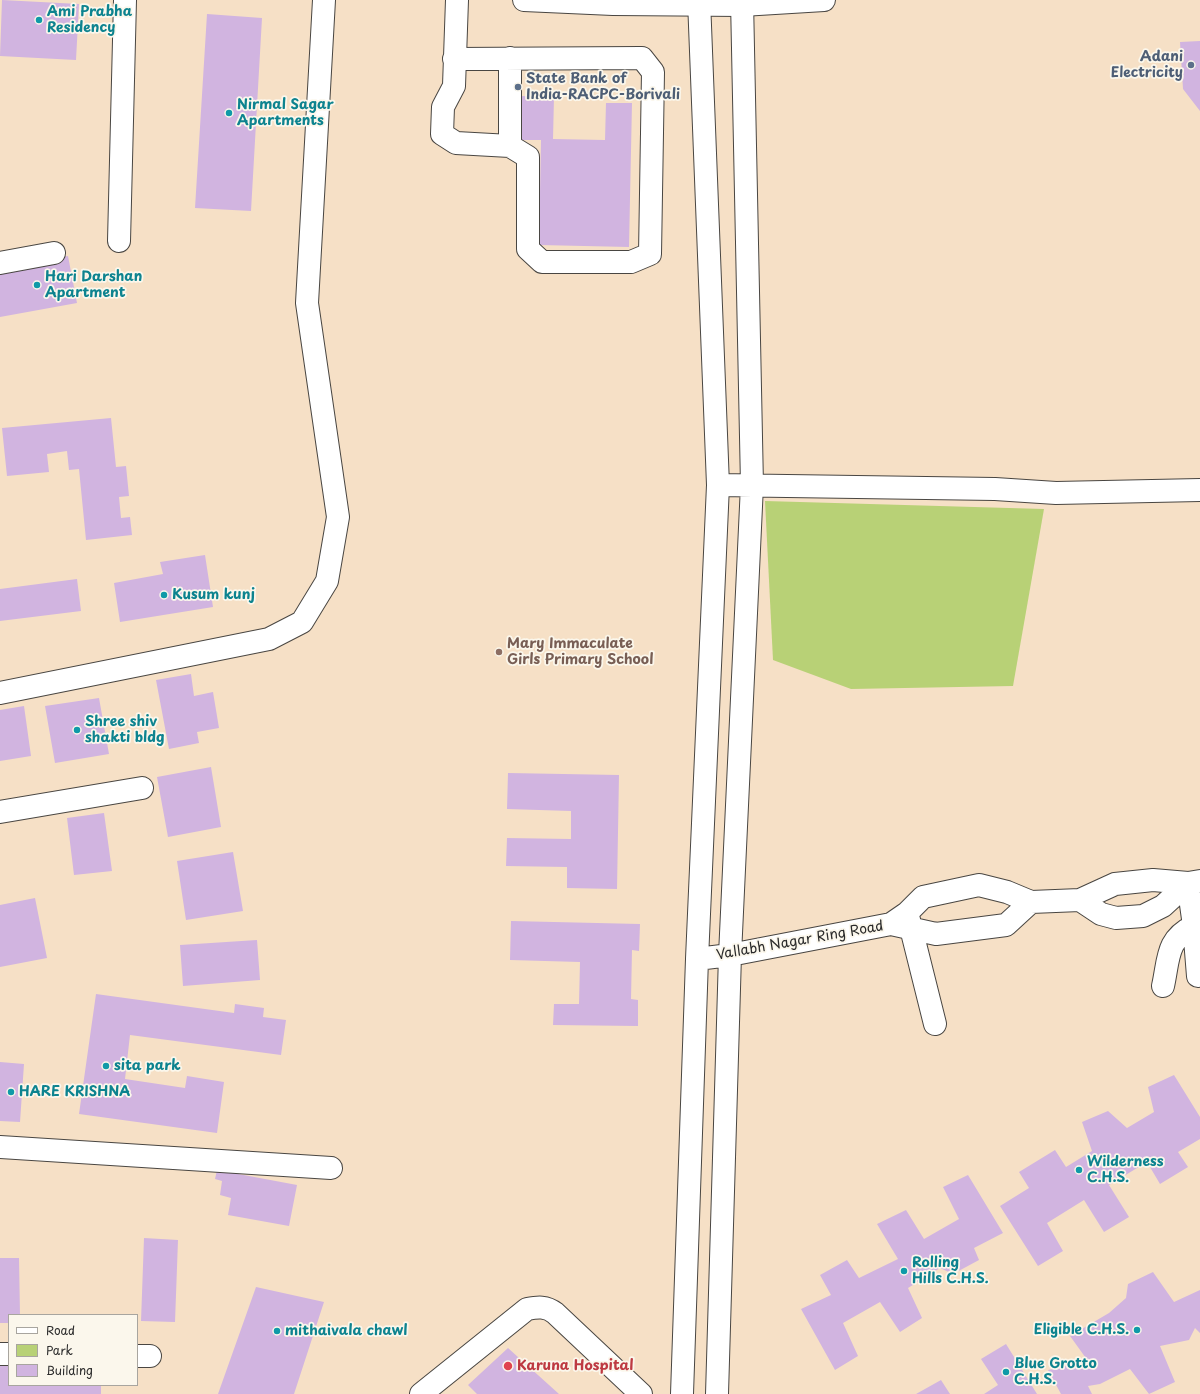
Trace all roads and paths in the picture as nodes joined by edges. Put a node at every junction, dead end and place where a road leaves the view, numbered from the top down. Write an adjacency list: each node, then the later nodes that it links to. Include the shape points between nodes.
1 (124, 0): 11 (street)
2 (324, 0): 17 (street, via 307,303 338,517 327,581 302,622 269,639)
3 (457, 0): 9 (street)
4 (524, 0): 6 (street)
5 (824, 0): 7 (street)
6 (699, 2): 7 (street); 14 (street)
7 (742, 2): 15 (street)
8 (510, 58): 9 (street); 10 (street); 10 (street, via 642,58 653,72 650,254 631,262 542,262 528,249 528,156)
9 (454, 59): 10 (street, via 454,86 443,107 442,134 456,143)
10 (510, 146)
11 (119, 241)
12 (54, 253): 13 (street)
13 (0, 263)
14 (718, 485): 15 (street); 19 (street)
15 (752, 485): 16 (street, via 995,489 1056,493); 18 (street)
16 (1200, 490)
17 (0, 692)
18 (740, 740): 19 (street); 27 (street)
19 (706, 741): 28 (street)
20 (142, 788): 21 (street)
21 (0, 812)
22 (1194, 882): 23 (street, via 1153,880 1115,884); 23 (street, via 1163,906 1142,916 1116,918 1101,914); 26 (street)
23 (1080, 900): 24 (street)
24 (1031, 902): 25 (street, Vallabh Nagar Ring Road, via 1006,925 936,934); 25 (street, via 979,884 923,897)
25 (903, 922): 27 (street, Vallabh Nagar Ring Road); 31 (street)
26 (1194, 926): 29 (street); 30 (street, via 1182,932 1172,942)
27 (730, 955): 28 (street, Vallabh Nagar Ring Road); 37 (street)
28 (697, 959): 36 (street)
29 (1198, 976)
30 (1163, 986)
31 (935, 1024)
32 (0, 1147): 33 (street)
33 (331, 1168)
34 (420, 1394): 35 (street, via 527,1309 538,1307 548,1308 555,1313)
35 (642, 1394)
36 (682, 1394)
37 (717, 1394)

